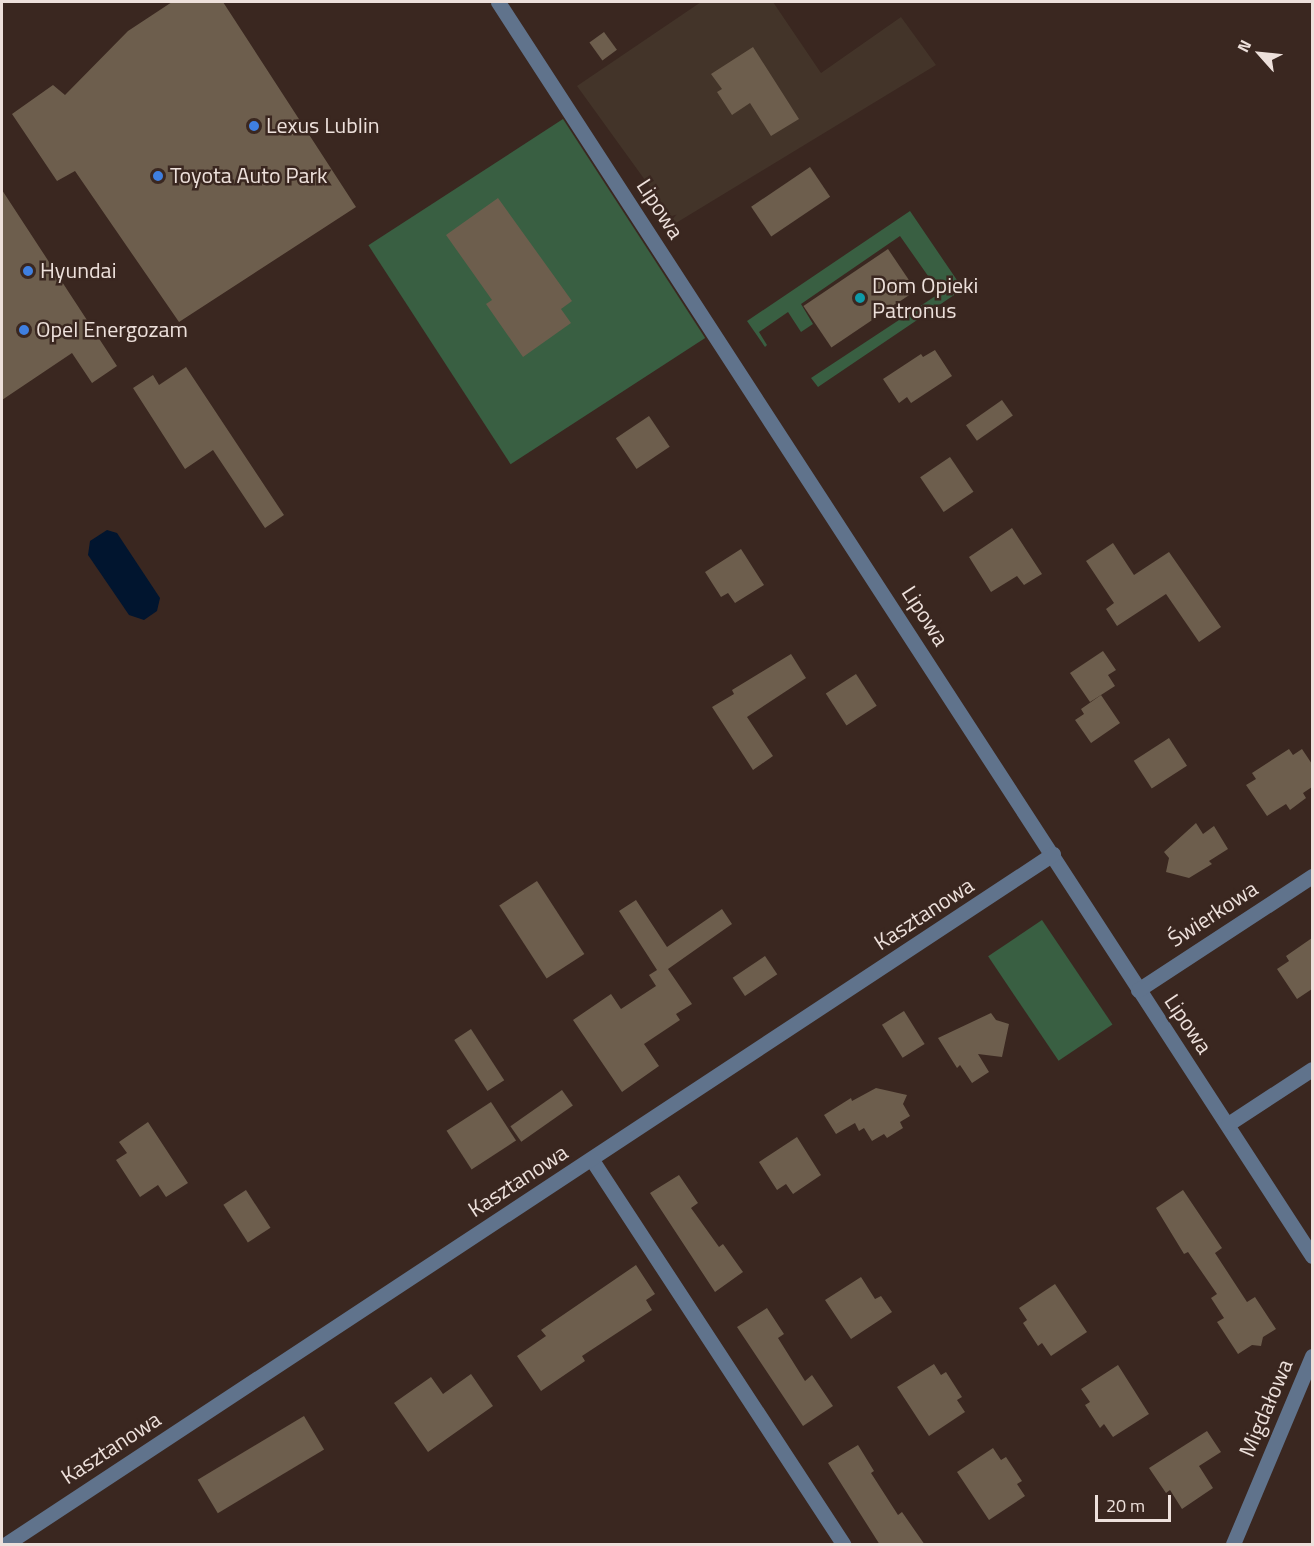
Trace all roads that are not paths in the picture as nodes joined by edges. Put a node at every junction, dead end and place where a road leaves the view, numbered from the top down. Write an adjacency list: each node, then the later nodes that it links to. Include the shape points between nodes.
1 (498, 2): 2 (street, Lipowa)
2 (1053, 854): 4 (street, Lipowa); 7 (street, Kasztanowa)
3 (1312, 876): 4 (street, Świerkowa)
4 (1138, 990): 6 (street, Lipowa)
5 (1312, 1069): 6 (street)
6 (1228, 1124): 8 (street, Lipowa)
7 (592, 1160): 10 (street, Kasztanowa); 11 (street)
8 (1312, 1256)
9 (1312, 1356): 12 (street, Migdałowa)
10 (6, 1545)
11 (843, 1545)
12 (1233, 1545)

